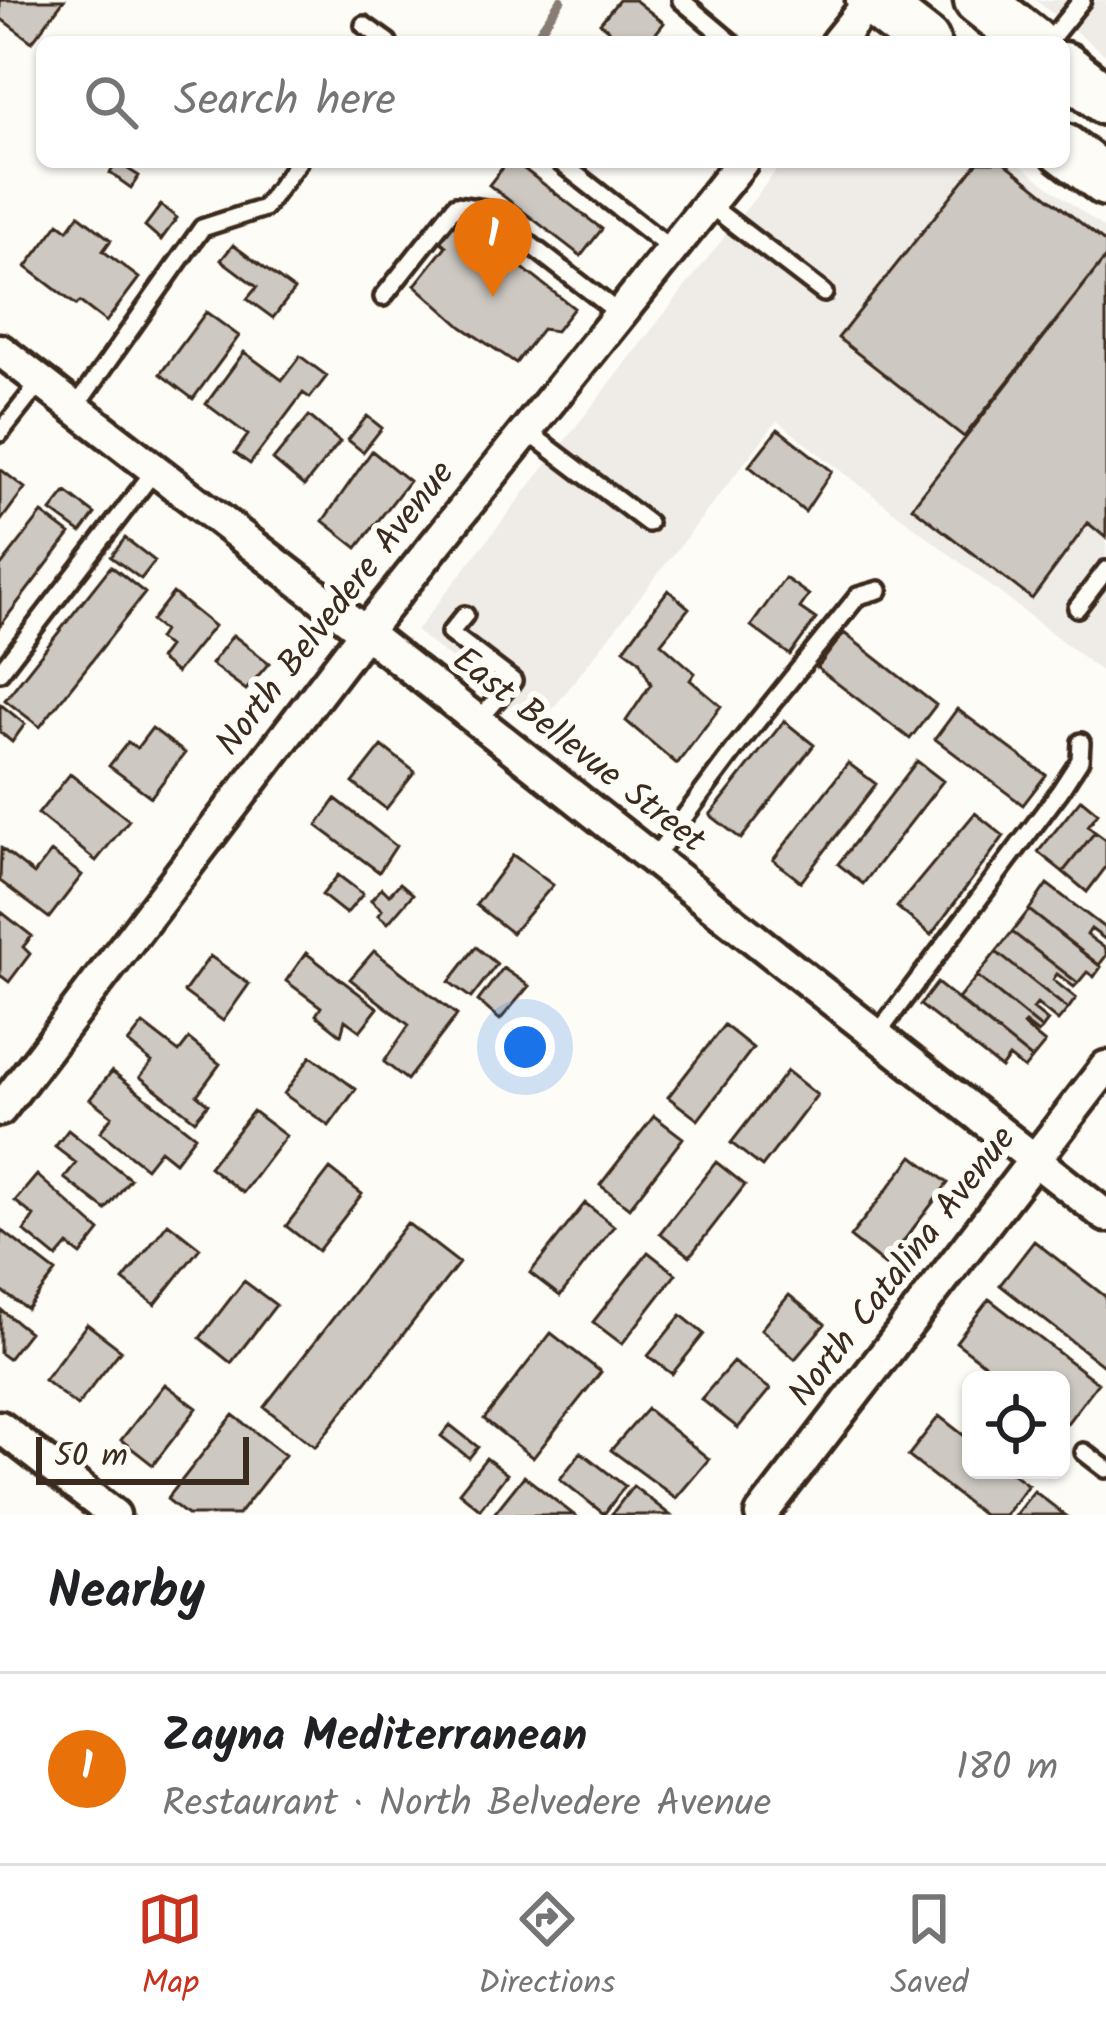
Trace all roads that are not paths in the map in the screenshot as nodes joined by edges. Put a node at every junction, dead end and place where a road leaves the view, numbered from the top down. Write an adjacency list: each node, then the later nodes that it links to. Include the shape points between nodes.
1 (681, 0): 7 (lane)
2 (871, 0): 8 (street); 9 (main road)
3 (980, 0): 10 (main road)
4 (1082, 0): 11 (lane)
5 (364, 25): 6 (lane)
6 (380, 36)
7 (724, 36)
8 (842, 36)
9 (917, 36)
10 (1025, 36)
11 (1053, 36)
12 (1070, 72): 13 (main road)
13 (1106, 100)
14 (1070, 154): 18 (main road)
15 (294, 168): 26 (lane, via 264,208 202,228)
16 (568, 168): 20 (lane)
17 (737, 168): 19 (street, North Belvedere Avenue)
18 (1106, 181)
19 (708, 204): 20 (street, North Belvedere Avenue); 21 (lane)
20 (671, 249): 23 (street, North Belvedere Avenue)
21 (824, 293)
22 (383, 297): 23 (lane, via 455,205 484,209)
23 (620, 314): 27 (street, North Belvedere Avenue)
24 (0, 350): 25 (street, East Bellevue Street)
25 (40, 381): 26 (street, East Bellevue Street); 28 (lane)
26 (75, 408): 29 (street, East Bellevue Street)
27 (526, 431): 30 (lane); 35 (street, North Belvedere Avenue)
28 (0, 433)
29 (155, 470): 35 (street, East Bellevue Street); 36 (lane)
30 (648, 523)
31 (1106, 570): 33 (lane)
32 (879, 590): 39 (lane, via 858,596)
33 (1077, 608)
34 (464, 615): 37 (lane, via 450,633 513,680)
35 (365, 632): 37 (street, East Bellevue Street); 42 (street, North Belvedere Avenue)
36 (0, 672)
37 (478, 721): 39 (street, East Bellevue Street)
38 (1082, 742): 40 (lane, via 1060,791)
39 (652, 859): 40 (street, East Bellevue Street)
40 (876, 1036): 43 (street, East Bellevue Street)
41 (1106, 1067): 43 (street, North Catalina Avenue)
42 (0, 1111)
43 (1034, 1160): 44 (street, East Bellevue Street); 49 (street, North Catalina Avenue)
44 (1106, 1216)
45 (0, 1427): 48 (street)
46 (1084, 1452): 47 (lane)
47 (1106, 1469)
48 (114, 1515)
49 (761, 1515)

